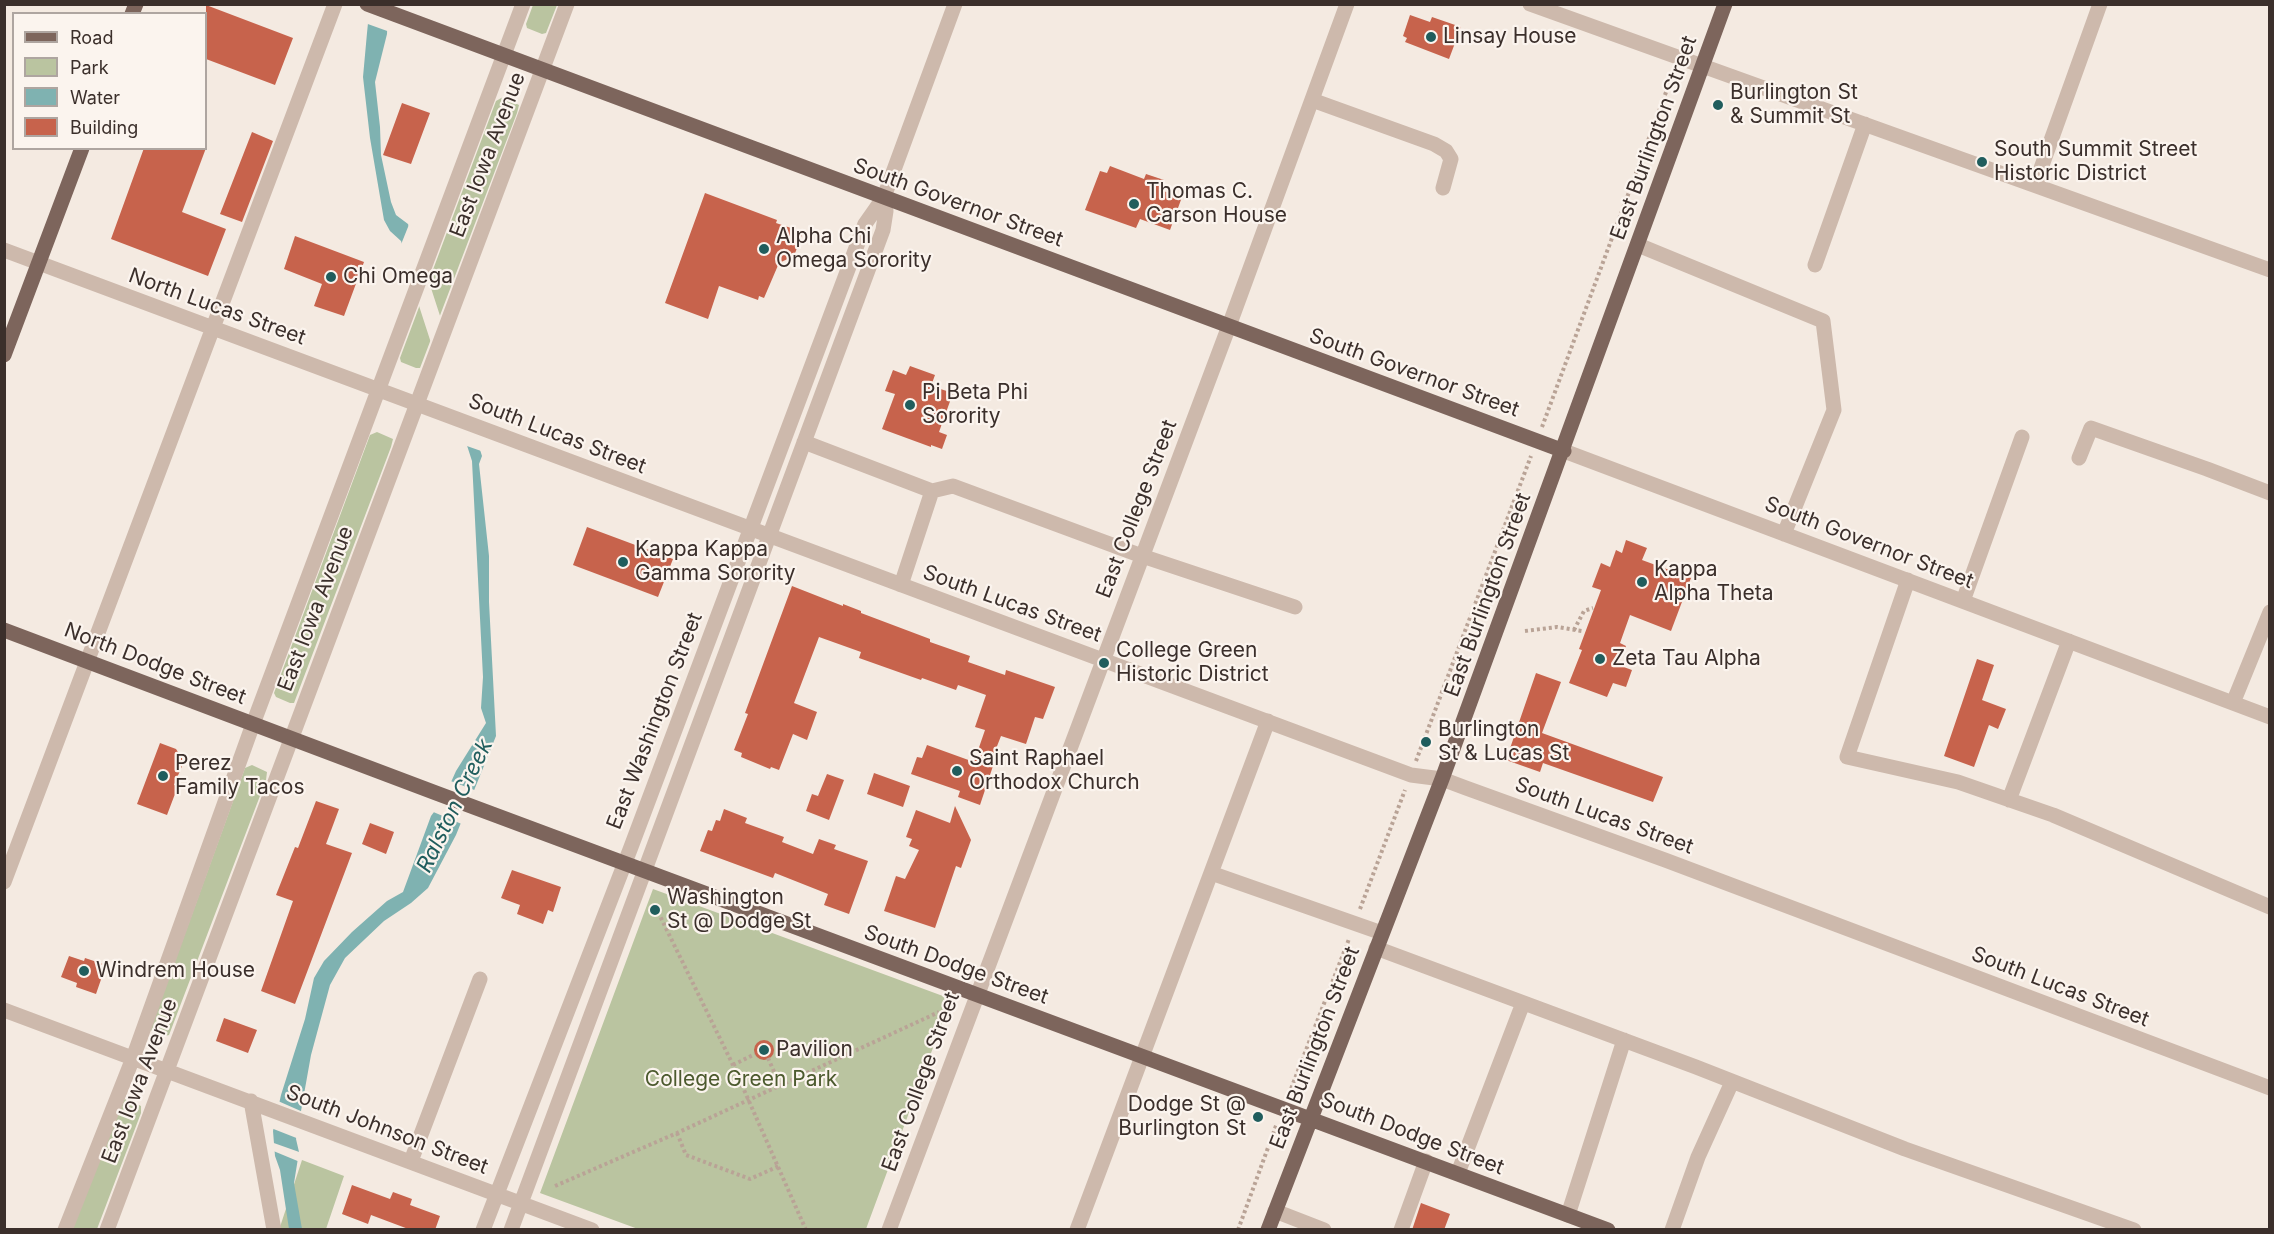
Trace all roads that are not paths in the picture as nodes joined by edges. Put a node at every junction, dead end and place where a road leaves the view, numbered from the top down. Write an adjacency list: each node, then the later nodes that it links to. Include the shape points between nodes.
1 (335, 4): 25 (street)
2 (367, 4): 10 (main road, South Governor Street)
3 (523, 4): 10 (street, East Iowa Avenue)
4 (567, 4): 12 (street, East Iowa Avenue)
5 (954, 4): 18 (street, East Washington Street)
6 (1347, 4): 13 (street, East College Street)
7 (1530, 4): 11 (street)
8 (1725, 4): 11 (main road, East Burlington Street)
9 (2100, 4): 16 (street)
10 (504, 54): 12 (main road, South Governor Street); 27 (street, East Iowa Avenue)
11 (1703, 65): 14 (street); 19 (main road, East Burlington Street)
12 (542, 70): 18 (main road, South Governor Street); 28 (street, East Iowa Avenue)
13 (1312, 100): 17 (street, via 1446,151 1452,159); 24 (street, East College Street)
14 (1865, 124): 16 (street); 22 (street)
15 (81, 150): 21 (main road)
16 (2035, 185): 23 (street)
17 (1443, 188)
18 (884, 197): 24 (main road, South Governor Street); 30 (street, East Washington Street, via 883,230); 35 (street, East Washington Street, via 865,224)
19 (1638, 245): 31 (main road, East Burlington Street); 36 (street, via 1823,321 1834,410)
20 (4, 250): 21 (street, North Lucas Street)
21 (39, 263): 25 (street, North Lucas Street); 26 (main road)
22 (1815, 266)
23 (2270, 270)
24 (1229, 326): 31 (main road, South Governor Street); 38 (street, East College Street)
25 (213, 328): 27 (street, North Lucas Street); 47 (street)
26 (4, 354)
27 (380, 390): 28 (street, North Lucas Street); 51 (street, East Iowa Avenue)
28 (416, 404): 35 (street, South Lucas Street); 52 (street, East Iowa Avenue)
29 (2022, 437): 41 (street)
30 (804, 442): 33 (street); 37 (street, East Washington Street)
31 (1563, 451): 36 (street, South Governor Street); 53 (main road, East Burlington Street)
32 (2079, 458): 34 (street, via 2091,428)
33 (932, 490): 38 (street, via 953,486); 40 (street)
34 (2270, 493)
35 (750, 529): 37 (street, South Lucas Street); 55 (street, East Washington Street)
36 (1784, 534): 39 (street, South Governor Street)
37 (768, 536): 40 (street, South Lucas Street); 56 (street, East Washington Street)
38 (1142, 556): 42 (street); 46 (street, East College Street)
39 (1908, 580): 41 (street, South Governor Street); 54 (street, via 1847,757 1958,782)
40 (901, 585): 46 (street, South Lucas Street)
41 (1963, 601): 45 (street, South Governor Street)
42 (1294, 607)
43 (2270, 612): 48 (street)
44 (4, 630): 47 (main road, North Dodge Street)
45 (2069, 641): 48 (street, South Governor Street); 54 (street)
46 (1103, 660): 50 (street, South Lucas Street); 63 (street, East College Street)
47 (87, 662): 51 (main road, North Dodge Street); 58 (street)
48 (2234, 703): 49 (street, South Governor Street)
49 (2270, 717)
50 (1268, 721): 53 (street, South Lucas Street, via 1411,774); 57 (street)
51 (253, 724): 52 (main road, North Dodge Street); 68 (street, East Iowa Avenue)
52 (290, 738): 55 (main road, South Dodge Street); 69 (street, East Iowa Avenue)
53 (1442, 779): 60 (main road, East Burlington Street); 71 (street, South Lucas Street)
54 (2009, 800): 59 (street)
55 (625, 863): 56 (main road, South Dodge Street); 77 (street, East Washington Street)
56 (645, 870): 63 (main road, South Dodge Street); 78 (street, East Washington Street)
57 (1211, 873): 60 (street); 67 (street)
58 (4, 882)
59 (2270, 907)
60 (1382, 933): 61 (main road, East Burlington Street)
61 (1376, 948): 64 (street); 73 (main road, East Burlington Street)
62 (480, 980): 74 (street)
63 (976, 995): 67 (main road, South Dodge Street); 87 (street, East College Street)
64 (1524, 1003): 66 (street); 76 (street)
65 (4, 1010): 68 (street, South Johnson Street)
66 (1624, 1040): 70 (street); 80 (street)
67 (1143, 1056): 73 (main road, South Dodge Street); 88 (street)
68 (133, 1058): 69 (street, South Johnson Street); 81 (street, East Iowa Avenue)
69 (166, 1070): 72 (street, South Johnson Street); 82 (street, East Iowa Avenue)
70 (1732, 1082): 93 (street, via 1698,1157); 94 (street, via 1905,1149)
71 (2270, 1088)
72 (251, 1101): 74 (street, South Johnson Street); 83 (street)
73 (1310, 1118): 75 (main road, South Dodge Street); 79 (main road, East Burlington Street)
74 (411, 1161): 77 (street, South Johnson Street)
75 (1426, 1161): 76 (main road, South Dodge Street); 91 (street)
76 (1458, 1173): 80 (main road, South Dodge Street)
77 (497, 1194): 78 (street, South Johnson Street); 84 (street, East Washington Street)
78 (521, 1203): 85 (street, East Washington Street); 86 (street, South Johnson Street)
79 (1275, 1211): 89 (main road, East Burlington Street); 90 (street)
80 (1568, 1215): 92 (main road, South Dodge Street)
81 (65, 1230)
82 (106, 1230)
83 (274, 1230)
84 (483, 1230)
85 (511, 1230)
86 (592, 1230)
87 (889, 1230)
88 (1077, 1230)
89 (1268, 1230)
90 (1324, 1230)
91 (1401, 1230)
92 (1608, 1230)
93 (1672, 1230)
94 (2134, 1230)

